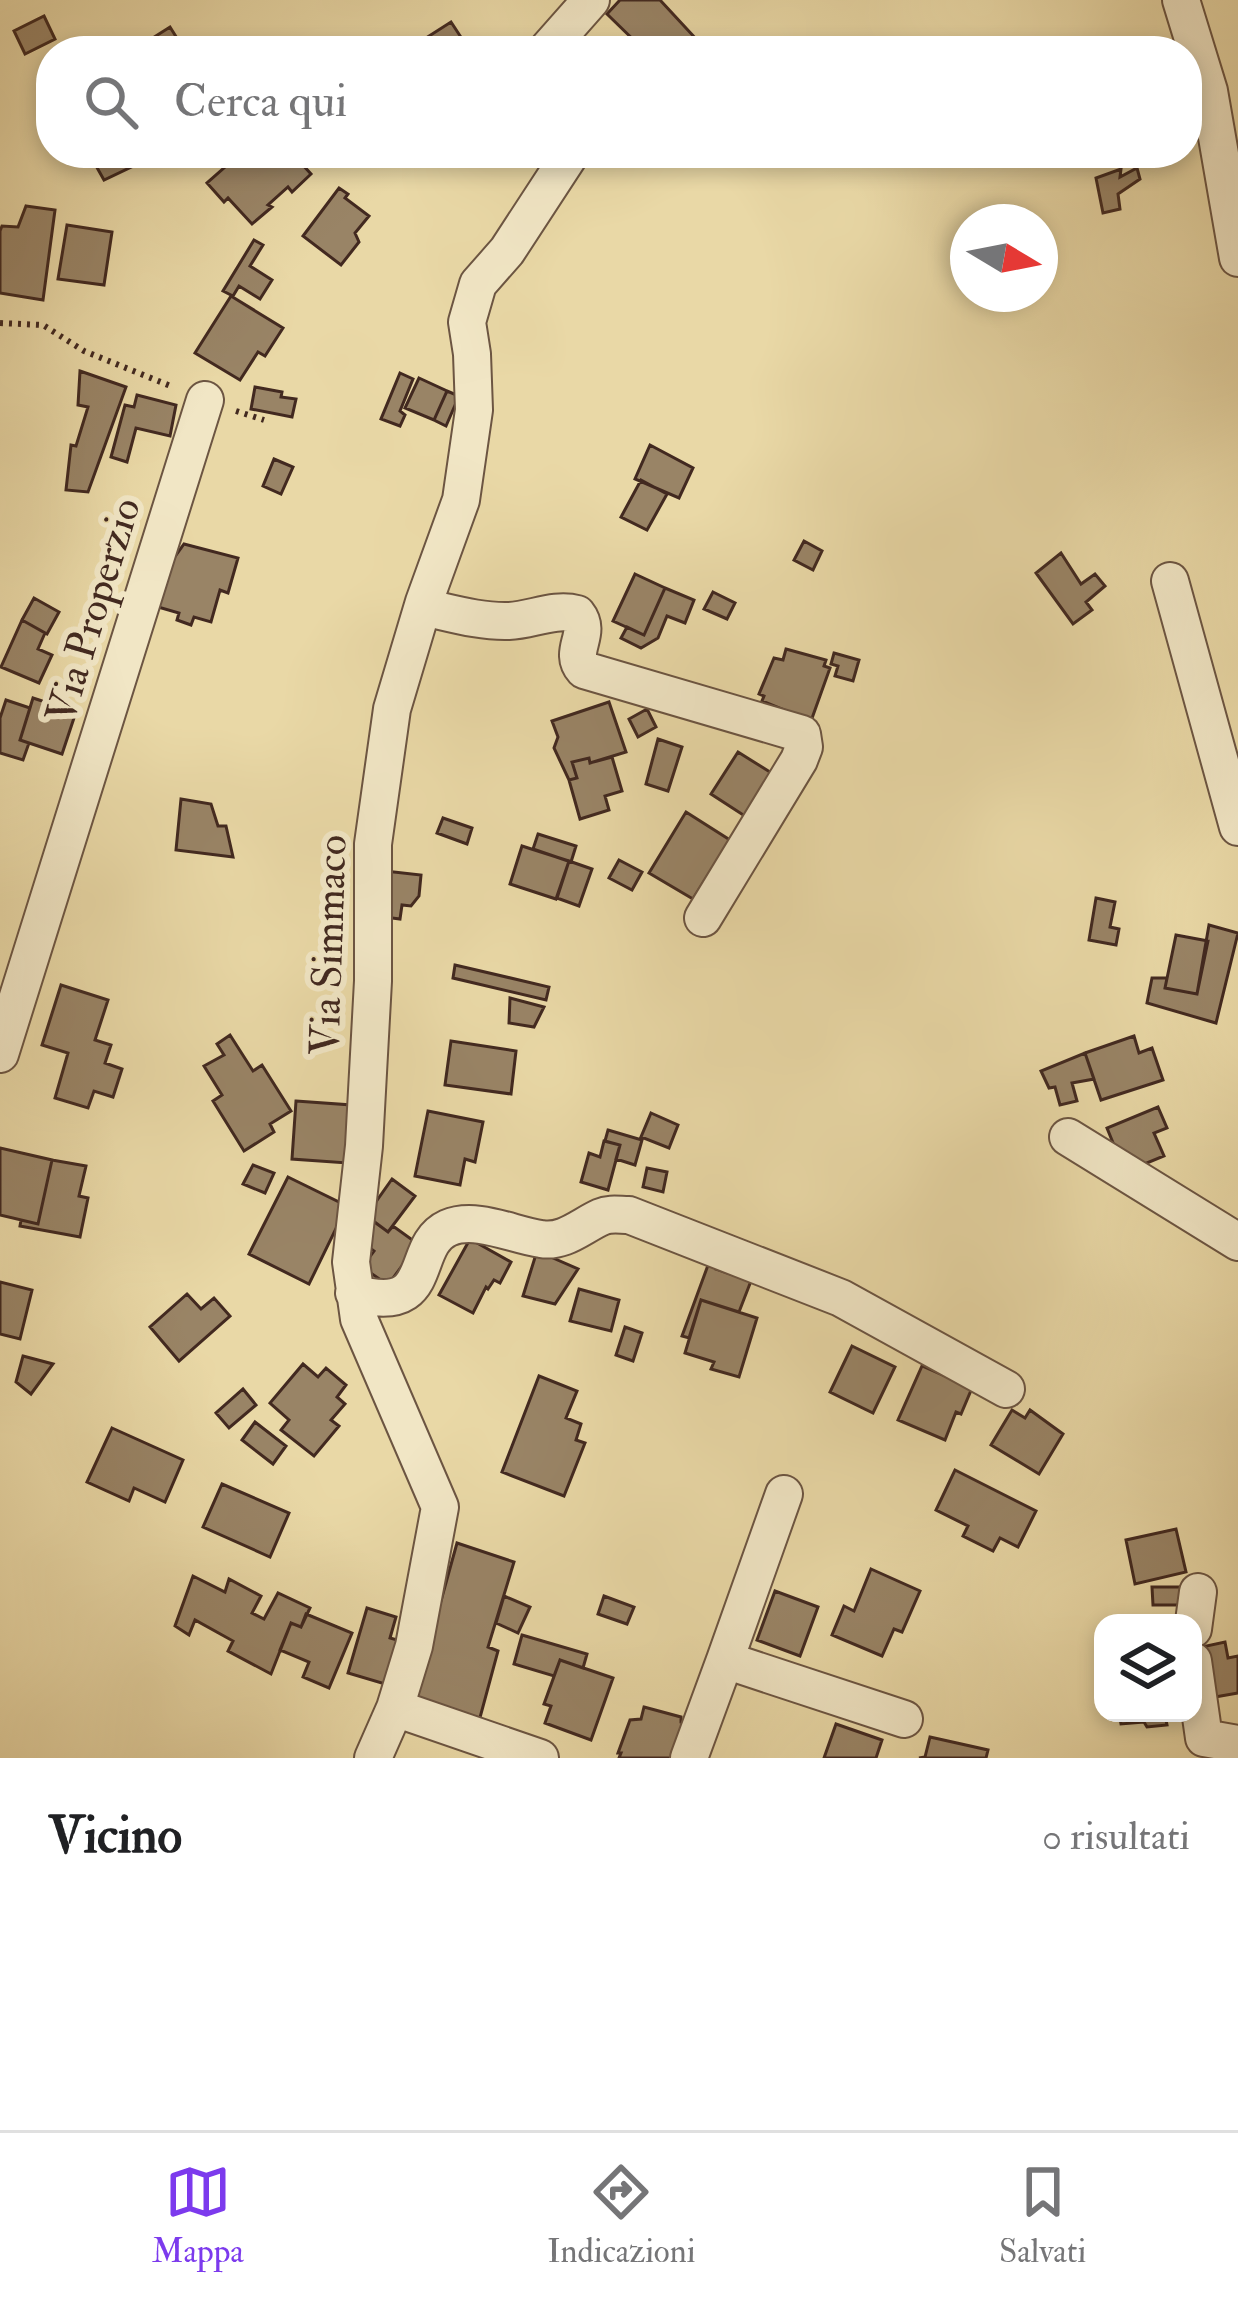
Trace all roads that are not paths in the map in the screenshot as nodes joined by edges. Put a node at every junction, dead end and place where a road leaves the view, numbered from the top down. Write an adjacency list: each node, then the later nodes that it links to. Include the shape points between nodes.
1 (591, 0): 3 (street)
2 (1181, 0): 4 (street)
3 (559, 36)
4 (1192, 36)
5 (1202, 67): 7 (street)
6 (561, 168): 10 (street, Via Simmaco, via 478,284 467,322 474,410 461,500)
7 (1238, 258)
8 (205, 400): 13 (street, Via Properzio)
9 (1170, 581): 11 (street)
10 (423, 607): 12 (street, via 507,621 577,614 584,670 802,734 799,760); 16 (street, Via Simmaco, via 392,709 373,844)
11 (1238, 827)
12 (703, 918)
13 (0, 1054)
14 (1068, 1137): 15 (street)
15 (1238, 1242)
16 (354, 1293): 17 (street, via 399,1295 414,1285 434,1238 460,1224 543,1240 609,1214 629,1215 841,1298); 22 (street, Via Simmaco, via 440,1507)
17 (1006, 1389)
18 (784, 1494): 21 (street)
19 (1198, 1592): 20 (street)
20 (1195, 1614)
21 (725, 1660): 23 (street); 28 (street)
22 (395, 1708): 26 (street, Via Simmaco); 27 (street)
23 (904, 1719)
24 (1202, 1722): 25 (street, via 1204,1738)
25 (1238, 1744)
26 (374, 1758)
27 (540, 1758)
28 (689, 1758)

